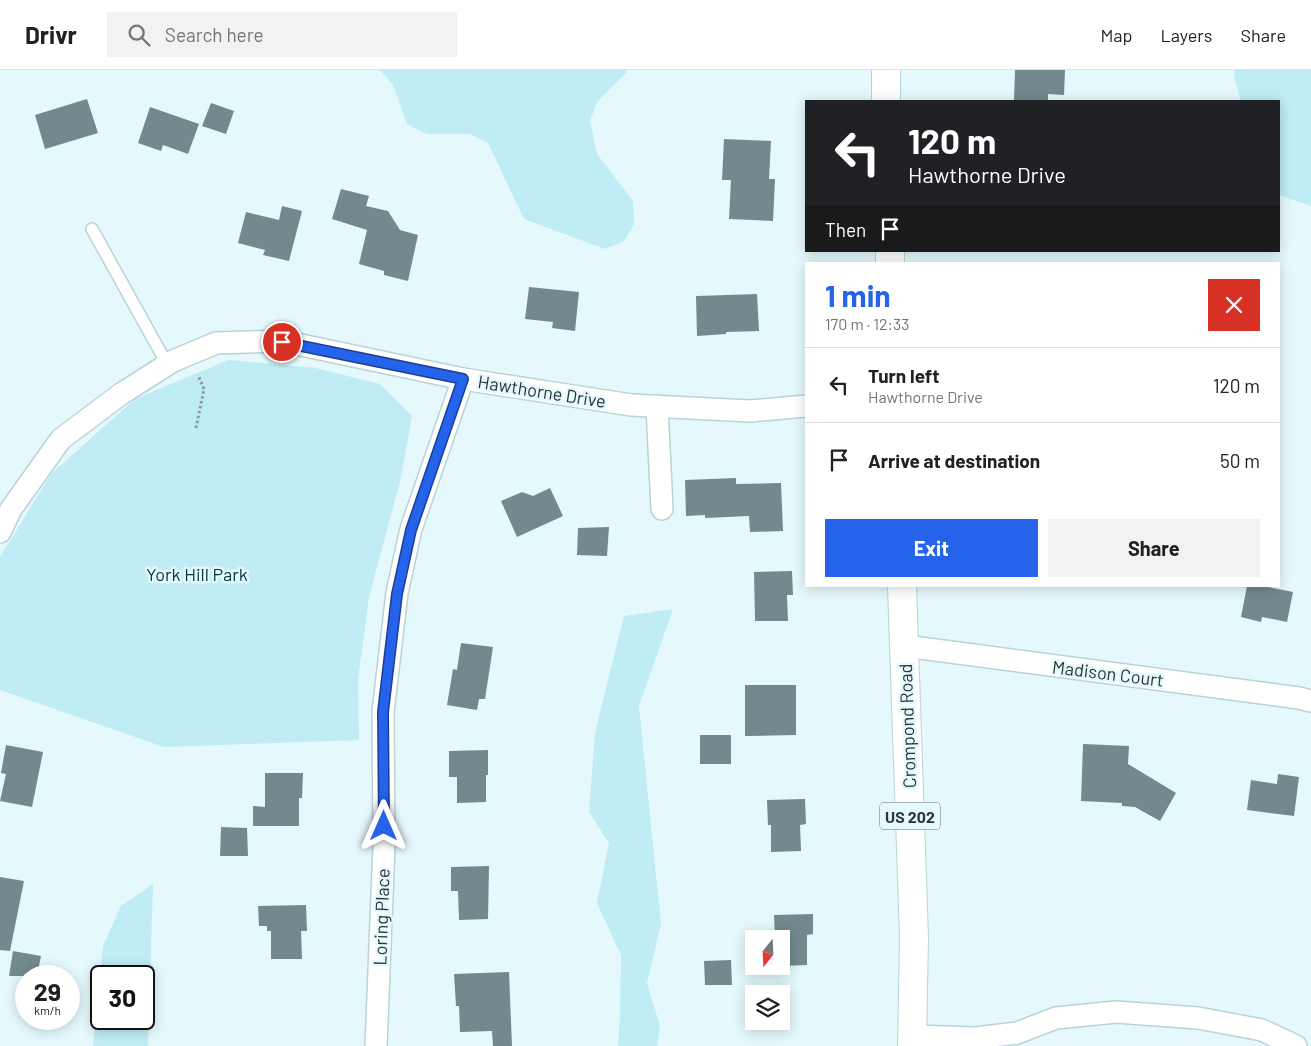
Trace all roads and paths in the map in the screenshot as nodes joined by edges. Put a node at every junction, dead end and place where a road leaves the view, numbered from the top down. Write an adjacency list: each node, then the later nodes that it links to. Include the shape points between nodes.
1 (886, 70): 2 (highway)
2 (886, 100)
3 (92, 229): 5 (lane)
4 (190, 354): 5 (street, Hawthorne Drive); 6 (street, Hawthorne Drive, via 216,343 282,342); 9 (path, via 204,389)
5 (167, 364): 11 (street, Hawthorne Drive, via 61,439 11,509)
6 (463, 379): 7 (street, Hawthorne Drive); 16 (street, Loring Place, via 411,530 397,594 383,712 384,845)
7 (657, 406): 8 (street, Hawthorne Drive, via 750,411); 10 (street)
8 (805, 406)
9 (196, 428)
10 (662, 509)
11 (0, 532)
12 (902, 587): 13 (highway, Crompond Road / US 202)
13 (905, 646): 14 (street, Madison Court); 15 (highway, Crompond Road / US 202, via 914,937)
14 (1311, 701)
15 (912, 1041): 17 (street, via 1017,1033 1056,1018 1116,1012 1198,1018 1262,1030)
16 (376, 1046)
17 (1296, 1046)

